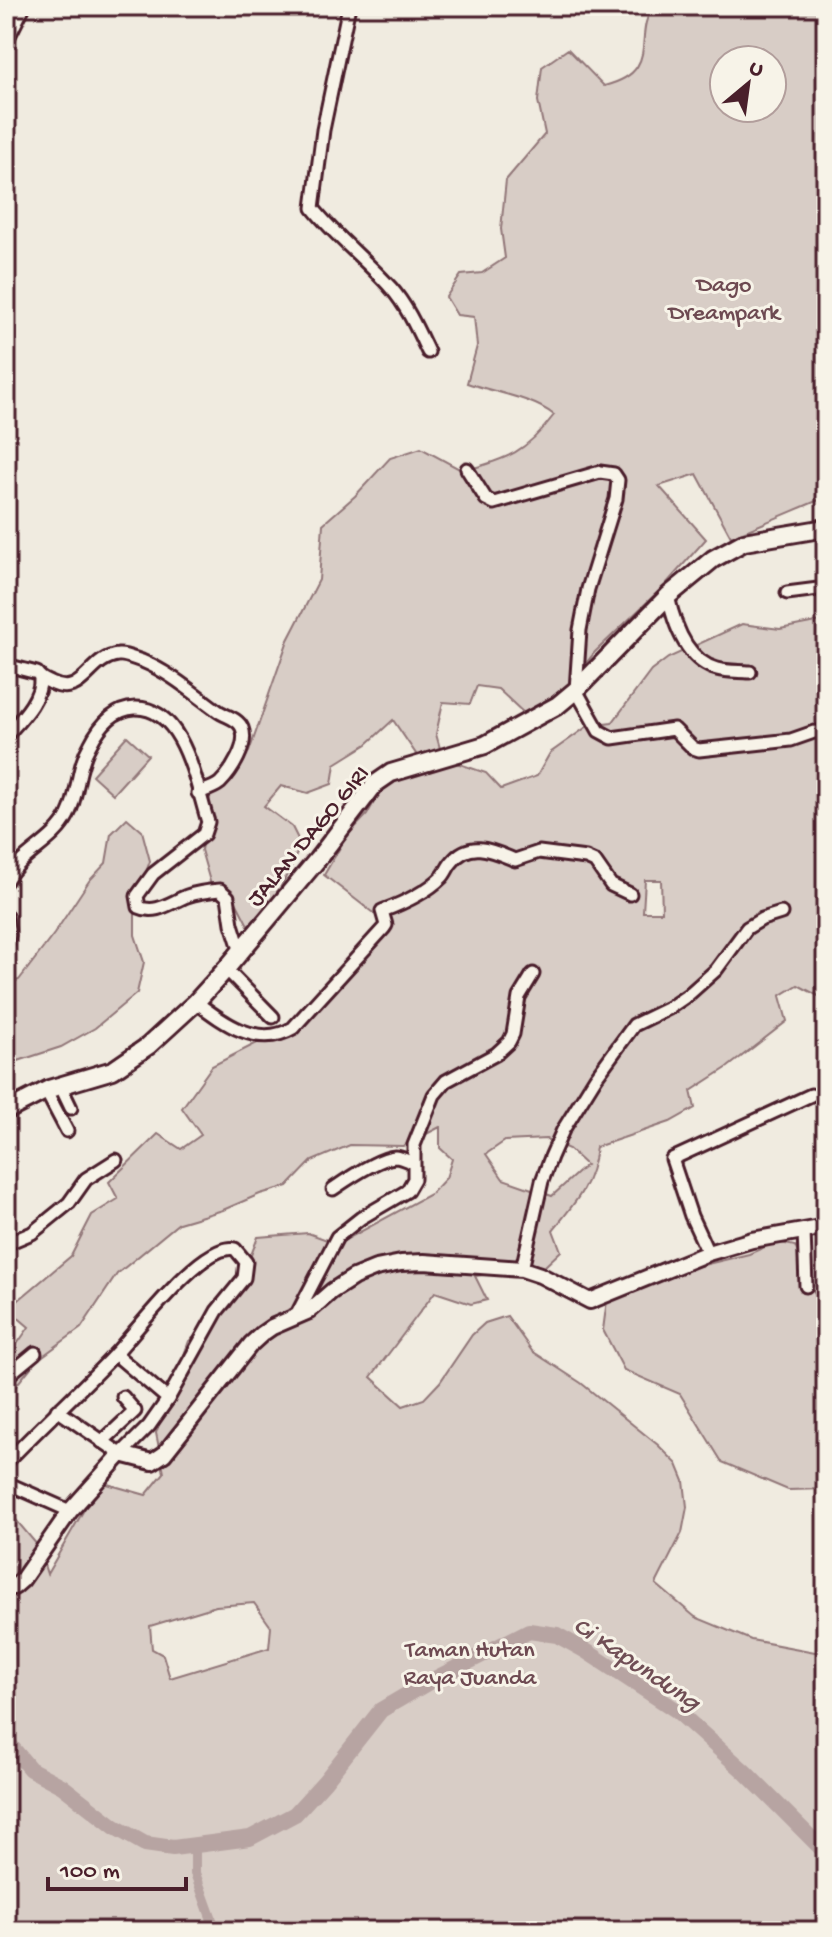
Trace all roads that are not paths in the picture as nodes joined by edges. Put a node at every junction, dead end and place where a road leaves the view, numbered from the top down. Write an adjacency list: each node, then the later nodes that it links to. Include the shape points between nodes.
1 (24, 6): 3 (street)
2 (349, 6): 4 (street, via 313,208 393,290)
3 (6, 42)
4 (428, 352)
5 (467, 469): 13 (street, via 494,503 600,472 618,480 588,589)
6 (826, 528): 9 (main road, JALAN DAGO GIRI, via 744,542 713,559)
7 (826, 588): 8 (street)
8 (787, 593)
9 (668, 596): 11 (street, via 678,631 701,661 717,669); 13 (main road, JALAN DAGO GIRI)
10 (6, 665): 12 (street, via 29,669)
11 (750, 672)
12 (40, 678): 15 (street, via 36,697); 16 (street, via 73,687 103,659 121,654 184,684 235,720 242,728 239,755 222,782)
13 (576, 690): 14 (street, via 599,731 612,738 674,729 699,750); 22 (main road, JALAN DAGO GIRI, via 485,745 391,773 375,784)
14 (826, 732)
15 (6, 736)
16 (198, 793): 17 (street, via 179,734 145,708 117,713 88,747 68,814); 22 (street, via 208,822 204,834 144,883 137,902 142,909 156,911 185,897 220,890 228,897)
17 (6, 881)
18 (630, 894): 25 (street, via 611,885 586,858 539,852 515,860 491,850 469,849 441,878 382,911 384,928 281,1035 245,1033)
19 (781, 913): 39 (street, via 747,928 716,970 688,995 634,1025 596,1077 551,1157)
20 (6, 916): 21 (street)
21 (6, 951)
22 (241, 952): 23 (main road, JALAN DAGO GIRI)
23 (226, 969): 25 (main road, JALAN DAGO GIRI); 26 (street)
24 (533, 974): 33 (street, via 519,997 509,1042 446,1081 434,1095 414,1145)
25 (196, 1002): 27 (main road, JALAN DAGO GIRI, via 125,1064)
26 (273, 1017)
27 (53, 1088): 29 (street); 30 (main road, JALAN DAGO GIRI); 31 (street)
28 (811, 1095): 38 (street, via 672,1159)
29 (71, 1108)
30 (6, 1111)
31 (67, 1131)
32 (116, 1160): 37 (street, via 86,1179 69,1203 32,1233)
33 (413, 1163): 34 (street, via 397,1157 384,1161); 41 (street, via 414,1179 407,1191 337,1237)
34 (333, 1189)
35 (826, 1227): 36 (street)
36 (804, 1231): 38 (street); 40 (street)
37 (6, 1244)
38 (708, 1253): 39 (street, via 590,1301)
39 (522, 1269): 41 (street, via 424,1262 376,1268)
40 (806, 1286)
41 (295, 1318): 49 (street, via 251,1344 164,1454 152,1462)
42 (35, 1353): 44 (street)
43 (115, 1354): 46 (street); 46 (street, via 186,1276 221,1249 239,1253 246,1262 244,1278 217,1311); 47 (street)
44 (6, 1377)
45 (123, 1397): 48 (street, via 135,1411)
46 (168, 1399): 49 (street)
47 (57, 1410): 48 (street); 50 (street)
48 (102, 1442): 49 (street)
49 (121, 1454): 52 (street)
50 (6, 1463)
51 (9, 1484): 52 (street)
52 (70, 1511): 53 (street)
53 (9, 1591)

